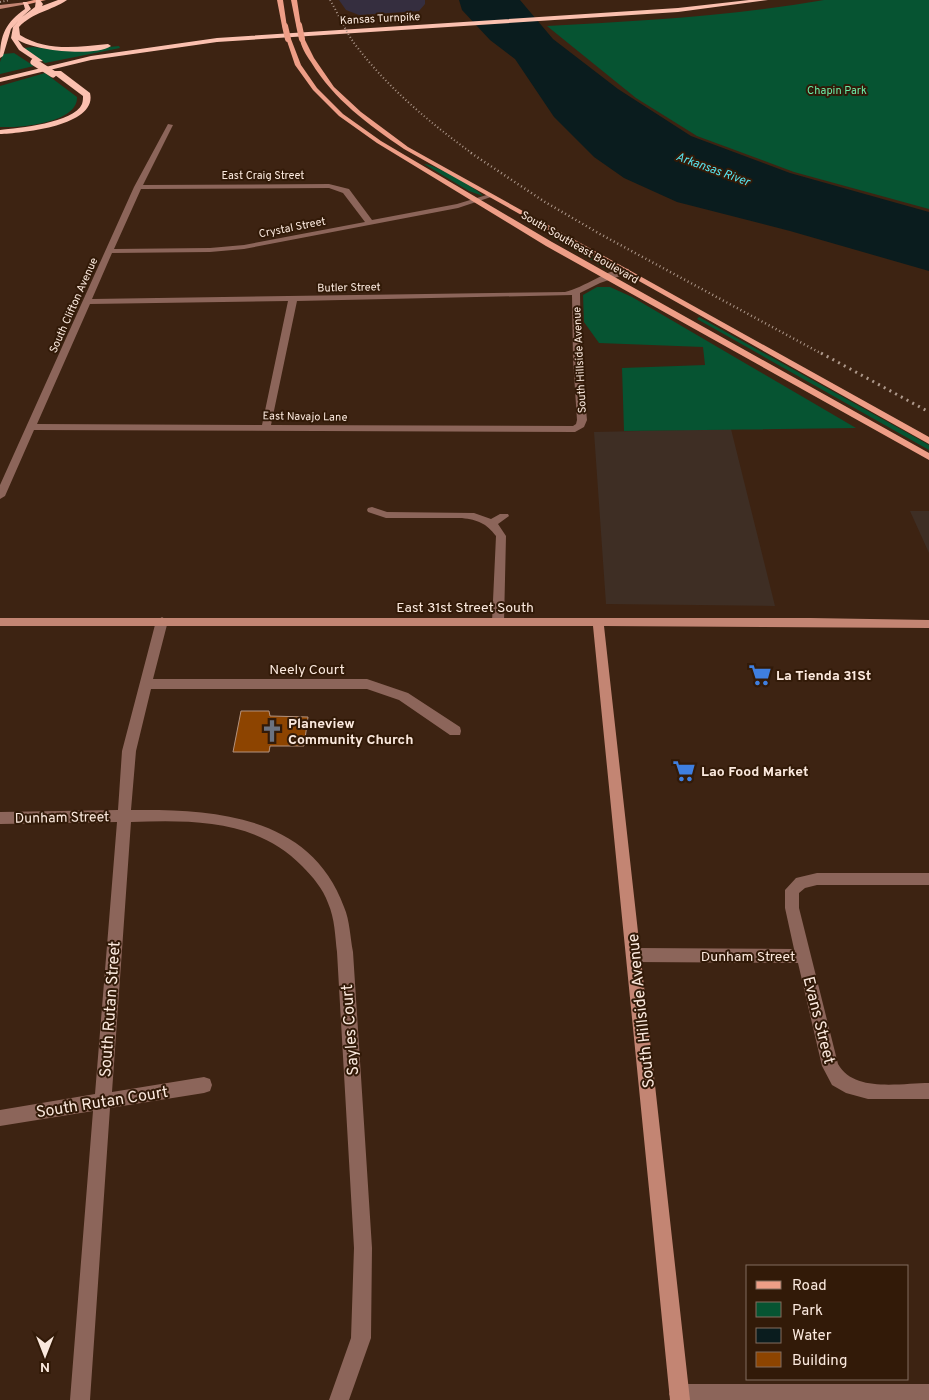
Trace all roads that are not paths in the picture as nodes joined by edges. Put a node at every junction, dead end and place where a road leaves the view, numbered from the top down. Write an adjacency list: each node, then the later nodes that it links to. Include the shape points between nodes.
1 (40, 0): 7 (main road); 9 (highway)
2 (64, 0): 9 (highway)
3 (280, 0): 26 (main road, South Southeast Boulevard, bridge, via 291,51 305,77 341,115 379,142)
4 (294, 0): 25 (main road, South Southeast Boulevard, bridge, via 302,38 312,63 358,115 406,148)
5 (740, 0): 10 (highway, Kansas Turnpike)
6 (765, 0): 10 (highway, Kansas Turnpike, via 699,8)
7 (25, 3): 8 (main road); 14 (highway, via 28,9 9,24)
8 (0, 7)
9 (35, 11): 12 (highway)
10 (557, 16): 11 (highway, Kansas Turnpike)
11 (423, 24): 13 (highway, Kansas Turnpike); 21 (highway, Kansas Turnpike, via 182,44 80,62)
12 (16, 27): 16 (highway, via 17,36 22,40 46,47 74,49); 18 (highway, via 13,36 18,46)
13 (272, 32): 15 (highway); 18 (highway, Kansas Turnpike, via 160,43)
14 (4, 42): 17 (highway); 18 (highway)
15 (142, 42)
16 (114, 45)
17 (0, 56)
18 (39, 63): 19 (highway, bridge); 19 (highway, bridge); 20 (highway, Kansas Turnpike)
19 (56, 74): 23 (highway, via 87,95 83,109 48,125)
20 (0, 76)
21 (0, 82)
22 (170, 125): 24 (street, South Clifton Avenue)
23 (0, 130)
24 (138, 187): 27 (street, East Craig Street, via 329,186 346,191); 28 (street, South Clifton Avenue)
25 (490, 196): 26 (street, Crystal Street); 29 (main road, South Southeast Boulevard)
26 (477, 201): 27 (street, Crystal Street); 30 (main road, South Southeast Boulevard)
27 (370, 223): 28 (street, Crystal Street, via 223,250)
28 (109, 251): 33 (street, South Clifton Avenue)
29 (626, 271): 30 (street, Butler Street); 37 (main road, South Southeast Boulevard)
30 (609, 277): 31 (street, Butler Street); 38 (main road, South Southeast Boulevard)
31 (576, 292): 32 (street, Butler Street); 35 (street, South Hillside Avenue, via 582,420)
32 (293, 300): 33 (street, Butler Street); 36 (street)
33 (86, 302): 34 (street, South Clifton Avenue)
34 (30, 427): 36 (street, East Navajo Lane); 39 (street, South Clifton Avenue)
35 (579, 427): 36 (street, East Navajo Lane, via 570,430)
36 (266, 428)
37 (929, 441)
38 (929, 456)
39 (0, 496)
40 (372, 510): 42 (street, via 386,515 474,516)
41 (504, 516): 42 (street)
42 (492, 523): 45 (street, via 501,536)
43 (0, 622): 44 (main road, East 31st Street South)
44 (162, 622): 45 (main road, East 31st Street South); 48 (street, South Rutan Street)
45 (498, 622): 46 (main road, East 31st Street South)
46 (598, 622): 47 (main road, East 31st Street South); 53 (main road, South Hillside Avenue)
47 (929, 624)
48 (146, 684): 49 (street, Neely Court, via 368,684 399,693); 50 (street, South Rutan Street, via 129,751)
49 (455, 731)
50 (124, 816): 51 (street, Dunham Street); 57 (street, South Rutan Street); 62 (street, Sayles Court, via 222,818 255,826 284,841 314,867 337,906 345,952 363,1248 361,1338)
51 (0, 818)
52 (929, 879): 54 (street, Dunham Street, via 801,882 792,890 792,908)
53 (634, 955): 54 (street, Dunham Street); 60 (main road, South Hillside Avenue)
54 (804, 956): 56 (street, Evans Street, via 830,1066 838,1079 850,1087 864,1090)
55 (204, 1085): 57 (street, South Rutan Court)
56 (929, 1090)
57 (102, 1100): 58 (street, South Rutan Court); 61 (street, South Rutan Street)
58 (0, 1118)
59 (929, 1394): 60 (street)
60 (679, 1397)
61 (80, 1400)
62 (339, 1400)

